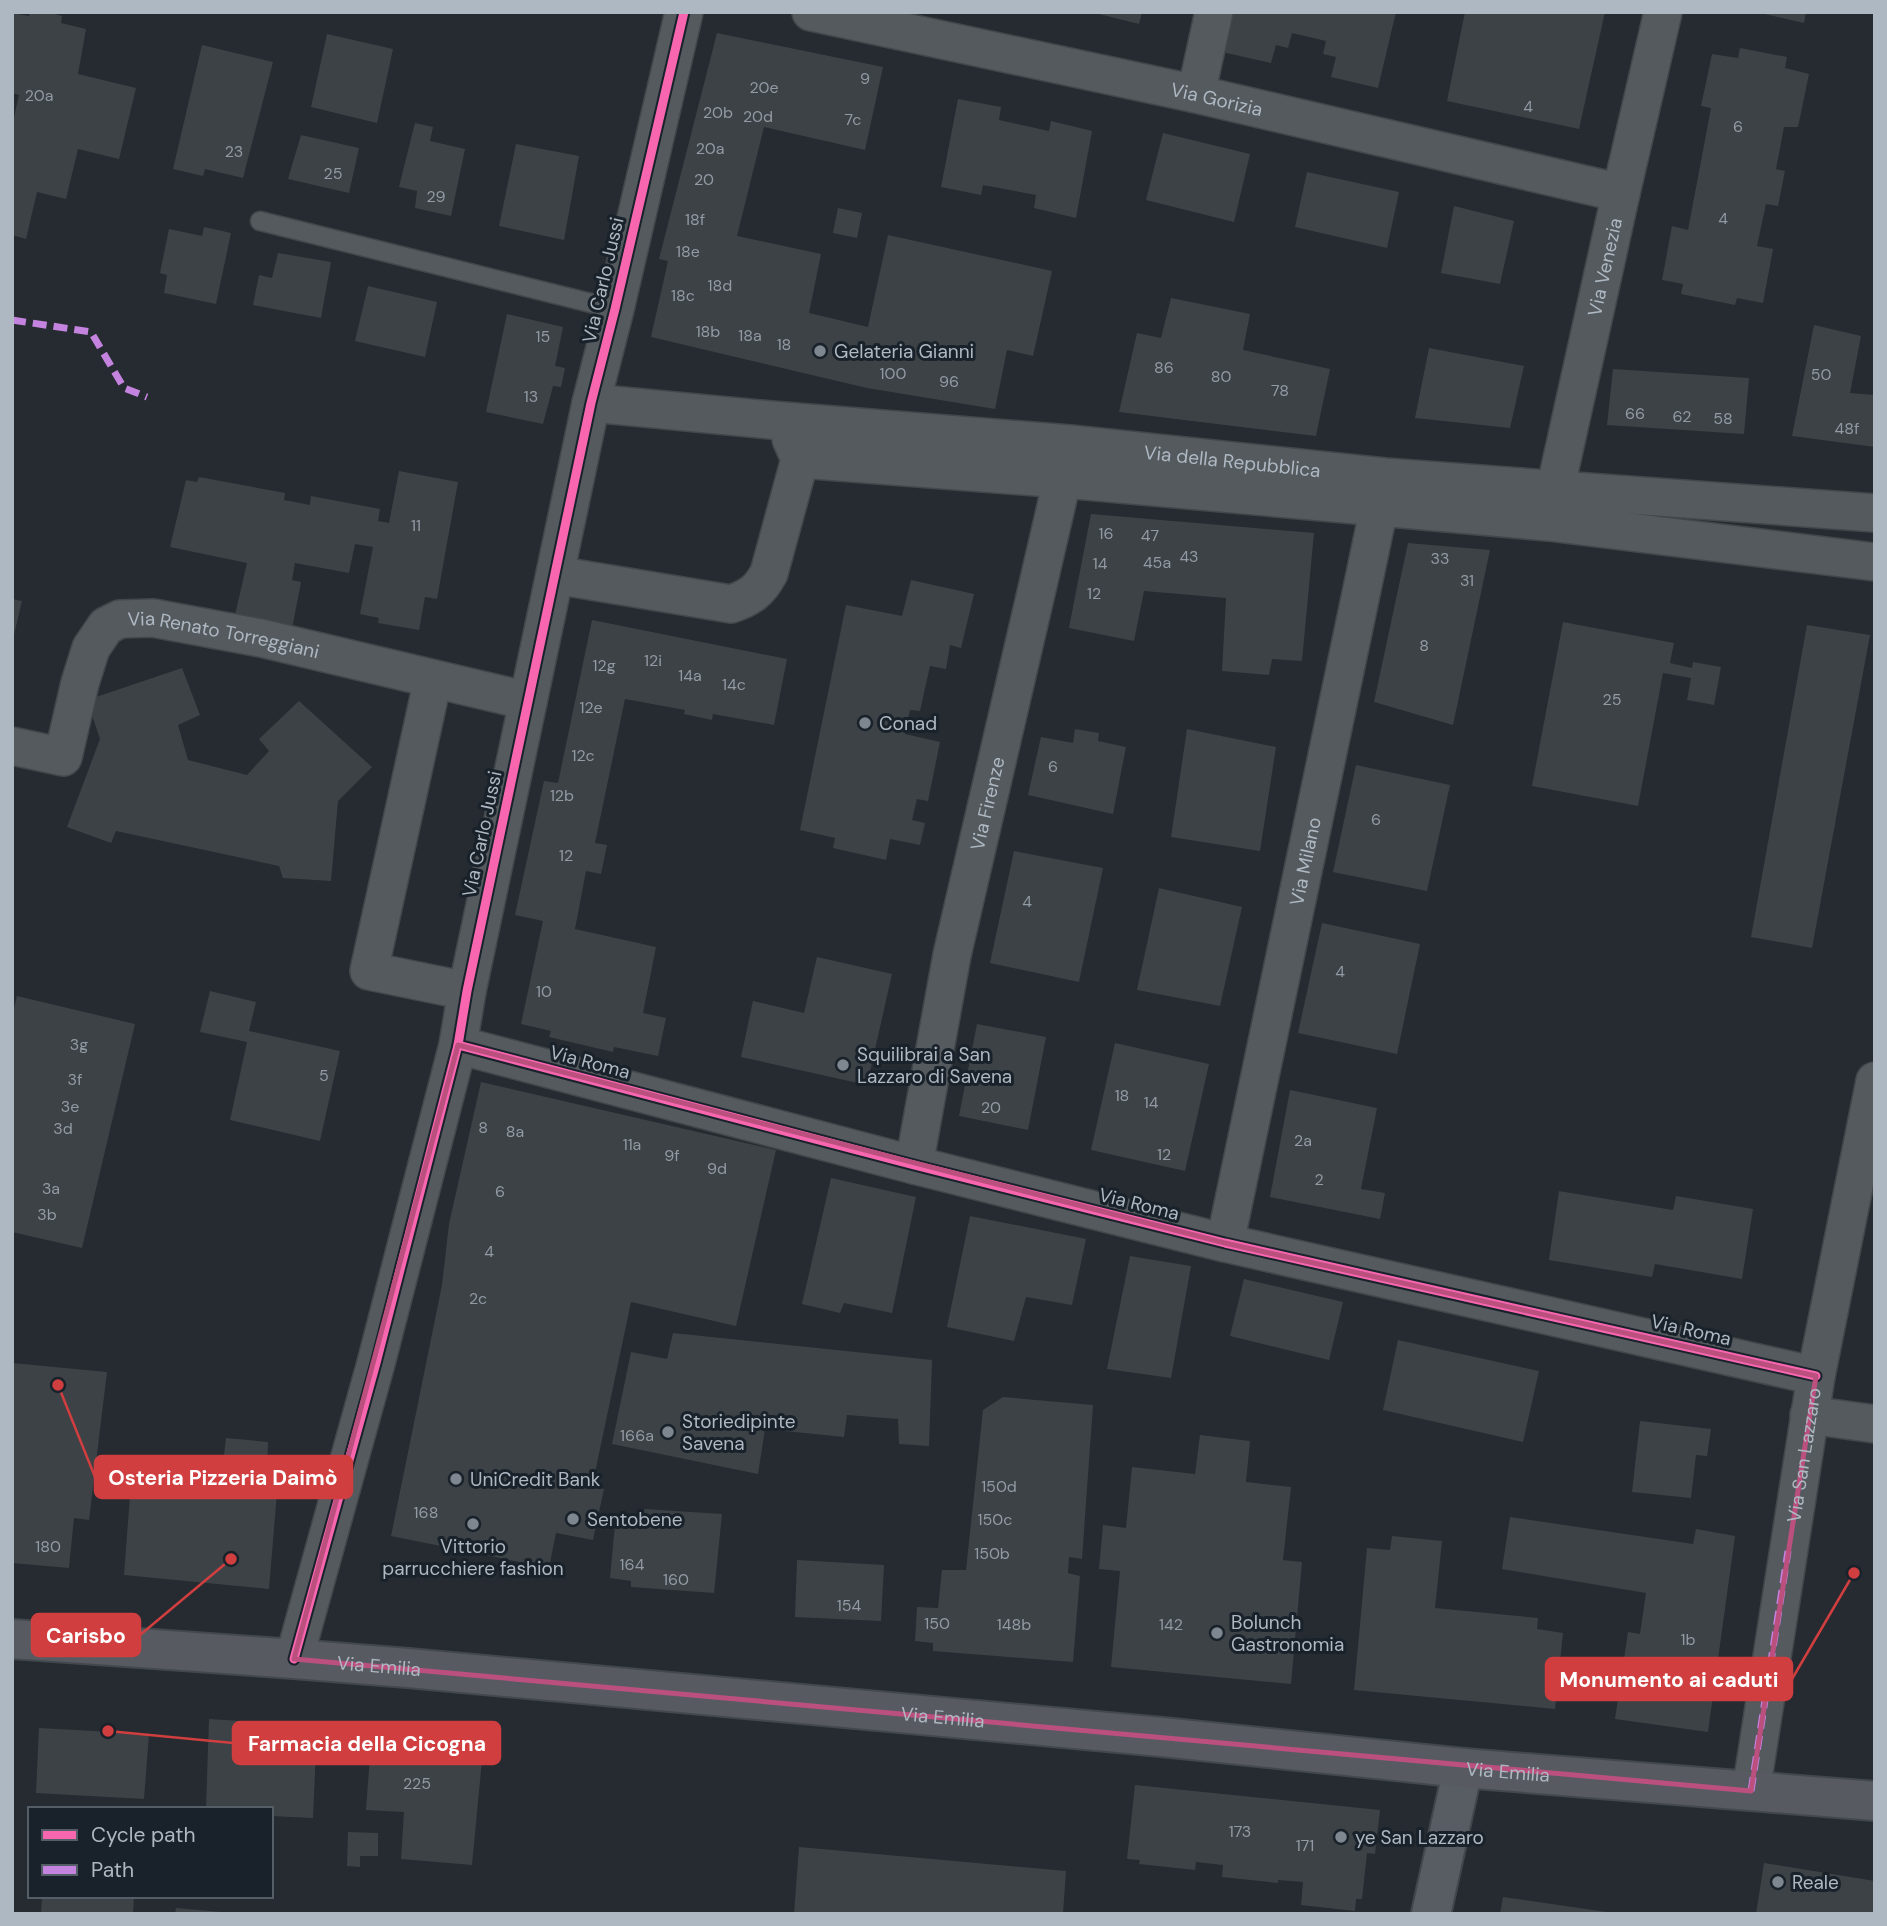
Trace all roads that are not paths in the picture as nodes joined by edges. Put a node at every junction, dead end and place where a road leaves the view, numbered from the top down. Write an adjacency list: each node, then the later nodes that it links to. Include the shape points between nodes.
1 (684, 12): 8 (street, Via Carlo Jussi)
2 (811, 12): 5 (street, Via Gorizia)
3 (1214, 12): 5 (street)
4 (1663, 12): 6 (street, Via Venezia)
5 (1196, 94): 6 (street, Via Gorizia)
6 (1621, 193): 14 (street, Via Venezia)
7 (260, 221): 8 (lane)
8 (615, 309): 9 (street, Via Carlo Jussi)
9 (591, 403): 10 (street, Via della Repubblica); 17 (street, Via Carlo Jussi)
10 (771, 420): 11 (street, via 794,443); 12 (street, Via della Repubblica)
11 (800, 459): 12 (street, Via della Repubblica); 17 (street, via 769,573 762,587 747,599 731,604)
12 (1066, 461): 13 (street, Via della Repubblica); 24 (street, Via Firenze, via 952,955)
13 (1382, 493): 14 (street, Via della Repubblica); 25 (street, Via Milano)
14 (1552, 506): 15 (street, Via della Repubblica); 16 (street, Via della Repubblica)
15 (1875, 513)
16 (1875, 562)
17 (555, 575): 19 (street, Via Carlo Jussi)
18 (433, 679): 19 (street, Via Renato Torreggiani); 20 (street, Via Renato Torreggiani, via 261,638 153,618 120,620 106,625 91,648 63,757); 21 (street, via 369,971)
19 (528, 701): 21 (street, Via Carlo Jussi)
20 (12, 746)
21 (467, 991): 22 (street, Via Carlo Jussi)
22 (458, 1045): 24 (street, Via Roma); 30 (street, Via Carlo Jussi)
23 (1875, 1081): 26 (street, Via San Lazzaro)
24 (914, 1165): 25 (street, Via Roma)
25 (1225, 1243): 26 (street, Via Roma)
26 (1816, 1376): 27 (street, Via San Lazzaro)
27 (1809, 1415): 28 (street); 32 (street, Via San Lazzaro)
28 (1875, 1424)
29 (12, 1639): 30 (main road, Via Emilia)
30 (294, 1658): 31 (main road, Via Emilia)
31 (1463, 1768): 32 (main road, Via Emilia); 34 (street)
32 (1751, 1791): 33 (main road, Via Emilia)
33 (1875, 1801)
34 (1431, 1914)

